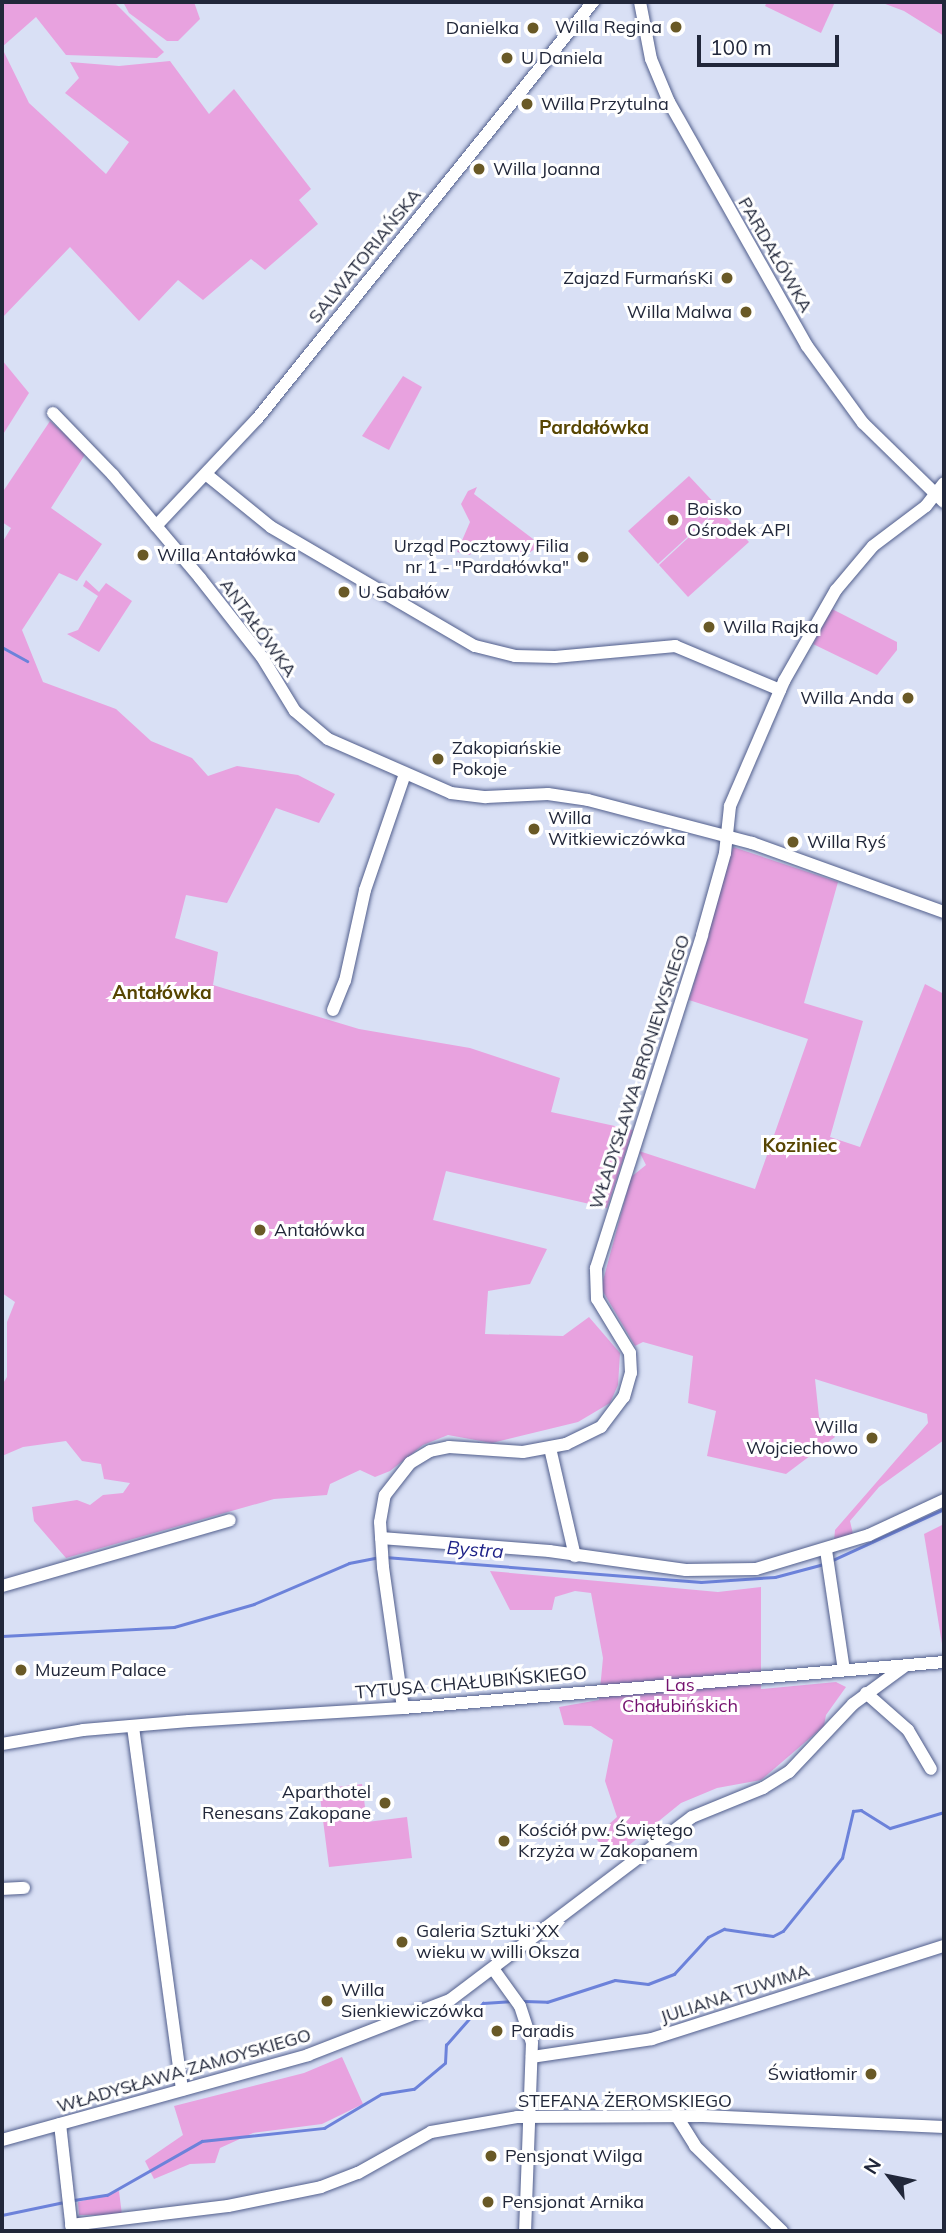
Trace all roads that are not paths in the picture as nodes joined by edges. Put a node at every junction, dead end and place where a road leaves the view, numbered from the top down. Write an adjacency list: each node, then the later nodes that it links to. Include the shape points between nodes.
1 (593, 2): 4 (street, SALWATORIAŃSKA)
2 (640, 2): 6 (street, PARDAŁÓWKA, via 646,42 669,102 807,346 863,423)
3 (53, 413): 7 (street, ANTAŁÓWKA)
4 (207, 475): 7 (street, SALWATORIAŃSKA); 8 (street, via 271,527 475,646 515,656 555,657 675,646)
5 (944, 483): 6 (street, WŁADYSŁAWA BRONIEWSKIEGO)
6 (940, 498): 8 (street, WŁADYSŁAWA BRONIEWSKIEGO, via 873,546 846,576)
7 (156, 526): 9 (street, ANTAŁÓWKA, via 262,657 304,721 328,739)
8 (779, 690): 10 (street, WŁADYSŁAWA BRONIEWSKIEGO, via 730,806)
9 (405, 774): 10 (street, ANTAŁÓWKA, via 466,796 575,798); 12 (street, via 365,890 345,981)
10 (727, 837): 11 (street, ANTAŁÓWKA); 13 (street, WŁADYSŁAWA BRONIEWSKIEGO, via 702,935 596,1268 597,1299 630,1353 629,1381 620,1404 601,1427)
11 (944, 912)
12 (333, 1010)
13 (550, 1448): 16 (street, WŁADYSŁAWA BRONIEWSKIEGO, via 514,1452 449,1447 420,1456 388,1488); 18 (street)
14 (944, 1500): 17 (street)
15 (229, 1520): 19 (street)
16 (381, 1543): 18 (street); 26 (street, WŁADYSŁAWA BRONIEWSKIEGO)
17 (826, 1553): 18 (street, via 756,1569 686,1570); 23 (street)
18 (575, 1556)
19 (2, 1586)
20 (944, 1662): 21 (street, TYTUSA CHAŁUBIŃSKIEGO)
21 (905, 1666): 22 (street, TYTUSA CHAŁUBIŃSKIEGO); 24 (street, WŁADYSŁAWA ZAMOYSKIEGO)
22 (863, 1668): 23 (street, TYTUSA CHAŁUBIŃSKIEGO); 25 (street, WŁADYSŁAWA ZAMOYSKIEGO, via 863,1688)
23 (844, 1670): 26 (street, TYTUSA CHAŁUBIŃSKIEGO)
24 (866, 1693): 25 (street, WŁADYSŁAWA ZAMOYSKIEGO); 29 (street, via 908,1730)
25 (853, 1704): 33 (street, WŁADYSŁAWA ZAMOYSKIEGO, via 789,1772 690,1818)
26 (403, 1708): 27 (street, TYTUSA CHAŁUBIŃSKIEGO)
27 (133, 1727): 28 (street, TYTUSA CHAŁUBIŃSKIEGO); 35 (street)
28 (2, 1744)
29 (931, 1769)
30 (24, 1888): 31 (street)
31 (2, 1889)
32 (944, 1946): 34 (street, JULIANA TUWIMA, via 652,2039)
33 (494, 1970): 34 (street, via 523,2012); 35 (street, WŁADYSŁAWA ZAMOYSKIEGO, via 450,2000 349,2041)
34 (532, 2057): 37 (street)
35 (182, 2090): 38 (street, WŁADYSŁAWA ZAMOYSKIEGO)
36 (676, 2115): 37 (street, STEFANA ŻEROMSKIEGO); 39 (street, STEFANA ŻEROMSKIEGO); 43 (street, via 695,2146)
37 (530, 2117): 41 (street, STEFANA ŻEROMSKIEGO, via 431,2132 358,2173 321,2187 228,2206); 42 (street)
38 (60, 2124): 40 (street, WŁADYSŁAWA ZAMOYSKIEGO); 41 (street)
39 (944, 2127)
40 (2, 2140)
41 (71, 2228)
42 (525, 2231)
43 (782, 2231)

